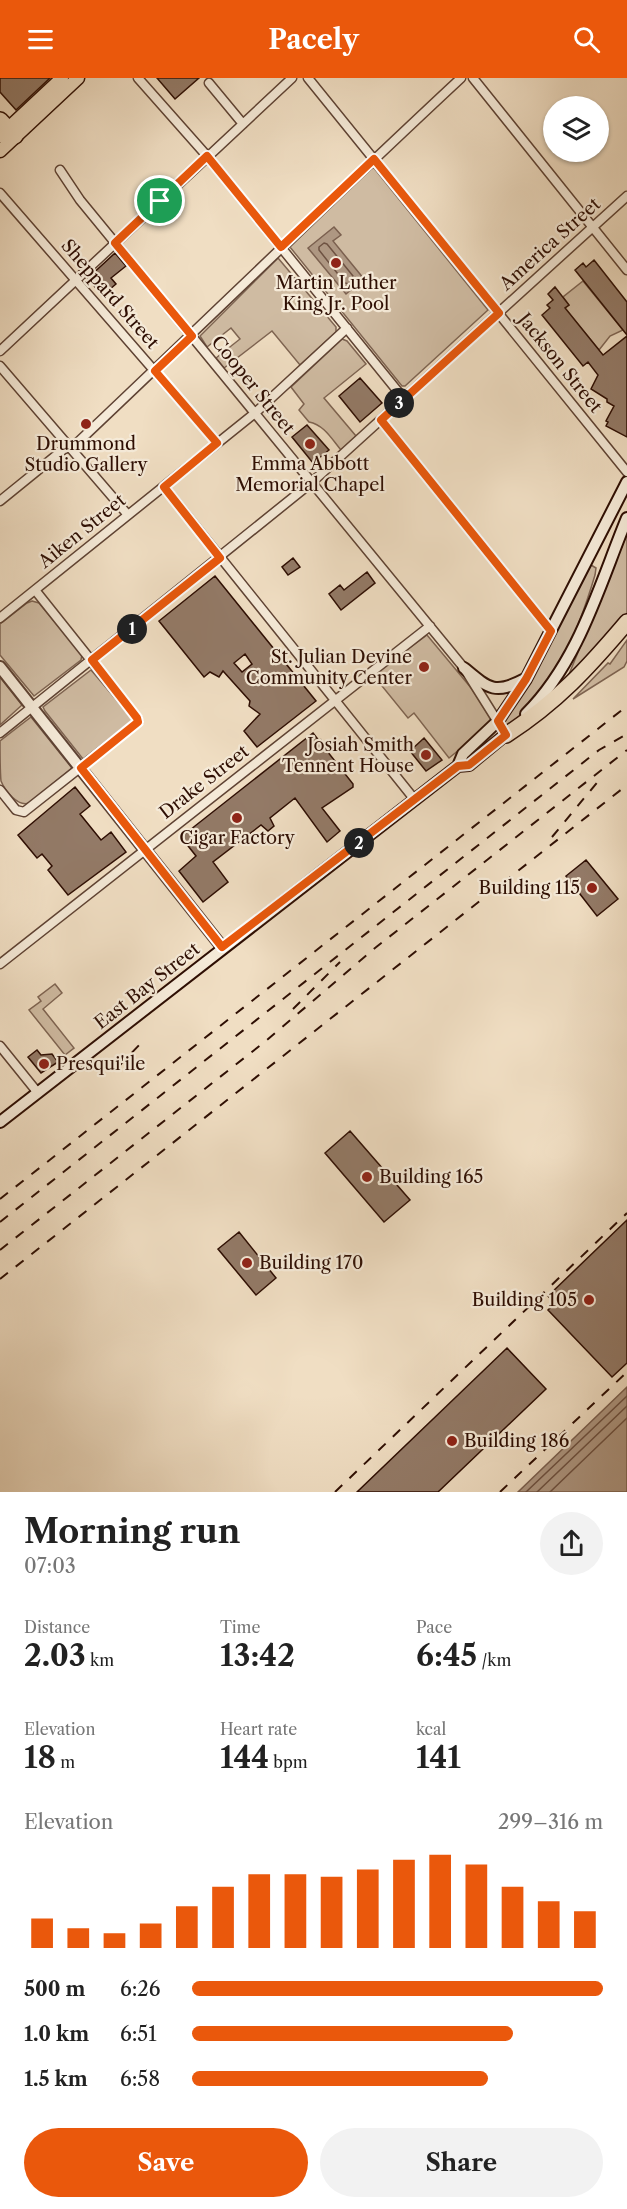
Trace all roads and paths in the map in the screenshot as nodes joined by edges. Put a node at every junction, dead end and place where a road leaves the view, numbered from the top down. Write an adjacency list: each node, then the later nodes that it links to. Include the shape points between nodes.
1 (62, 78): 10 (main road)
2 (78, 78): 10 (main road)
3 (138, 78): 12 (street)
4 (292, 78): 9 (street)
5 (308, 78): 13 (street, Jackson Street)
6 (461, 78): 13 (street)
7 (473, 78): 17 (street)
8 (209, 83): 9 (street)
9 (243, 124): 12 (street)
10 (6, 130): 11 (main road)
11 (0, 151)
12 (207, 156): 18 (street); 19 (street)
13 (374, 159): 19 (street); 22 (street, Jackson Street)
14 (60, 170): 18 (street, Cooper Street)
15 (0, 193): 21 (street, Sheppard Street)
16 (627, 196): 17 (street, America Street)
17 (593, 227): 20 (street); 22 (street, America Street)
18 (115, 243): 21 (street); 24 (street, Cooper Street)
19 (281, 247): 23 (street); 24 (street)
20 (627, 270)
21 (76, 280): 25 (street); 27 (street, Sheppard Street)
22 (499, 313): 28 (street, America Street); 33 (street, Jackson Street)
23 (347, 328): 28 (street); 29 (street, Aiken Street)
24 (192, 336): 27 (street); 29 (street, Cooper Street)
25 (0, 351)
26 (0, 366): 32 (street)
27 (155, 371): 31 (street, Sheppard Street); 32 (street)
28 (404, 399): 30 (street, America Street)
29 (255, 413): 31 (street, Aiken Street); 35 (street, Cooper Street)
30 (381, 420): 35 (street, America Street); 45 (street)
31 (217, 443): 36 (street, Aiken Street)
32 (70, 447): 37 (street); 38 (street)
33 (627, 472)
34 (627, 482): 45 (main road)
35 (311, 483): 40 (street, America Street); 44 (street, Cooper Street)
36 (164, 487): 38 (street, Aiken Street); 40 (street)
37 (0, 501)
38 (128, 515): 41 (street, Aiken Street)
39 (627, 518): 54 (main road, via 563,668)
40 (220, 558): 46 (street, America Street); 50 (street)
41 (35, 590): 42 (street, Aiken Street); 46 (street)
42 (0, 618)
43 (627, 622): 54 (highway, via 567,690)
44 (430, 626): 48 (street, Cooper Street); 50 (street, Drake Street)
45 (551, 631): 49 (main road)
46 (92, 660): 51 (street, America Street); 56 (street, via 138,722)
47 (0, 667): 51 (main road)
48 (464, 668): 49 (main road, via 491,688 504,689); 52 (street, Cooper Street)
49 (526, 679): 52 (main road)
50 (335, 700): 58 (street); 59 (street, Drake Street)
51 (33, 707): 53 (street, America Street); 56 (main road)
52 (498, 721): 54 (street, Cooper Street); 55 (main road, via 463,754)
53 (0, 733)
54 (506, 735): 55 (main road, via 469,765)
55 (458, 766): 58 (main road, East Bay Street)
56 (81, 768): 57 (street, via 24,812 16,810); 59 (main road)
57 (0, 790)
58 (415, 800): 60 (main road, East Bay Street)
59 (146, 849): 60 (main road); 61 (street, Drake Street)
60 (222, 947): 63 (main road, East Bay Street)
61 (0, 964)
62 (0, 1046): 63 (street)
63 (38, 1093): 64 (main road, East Bay Street)
64 (0, 1122)

